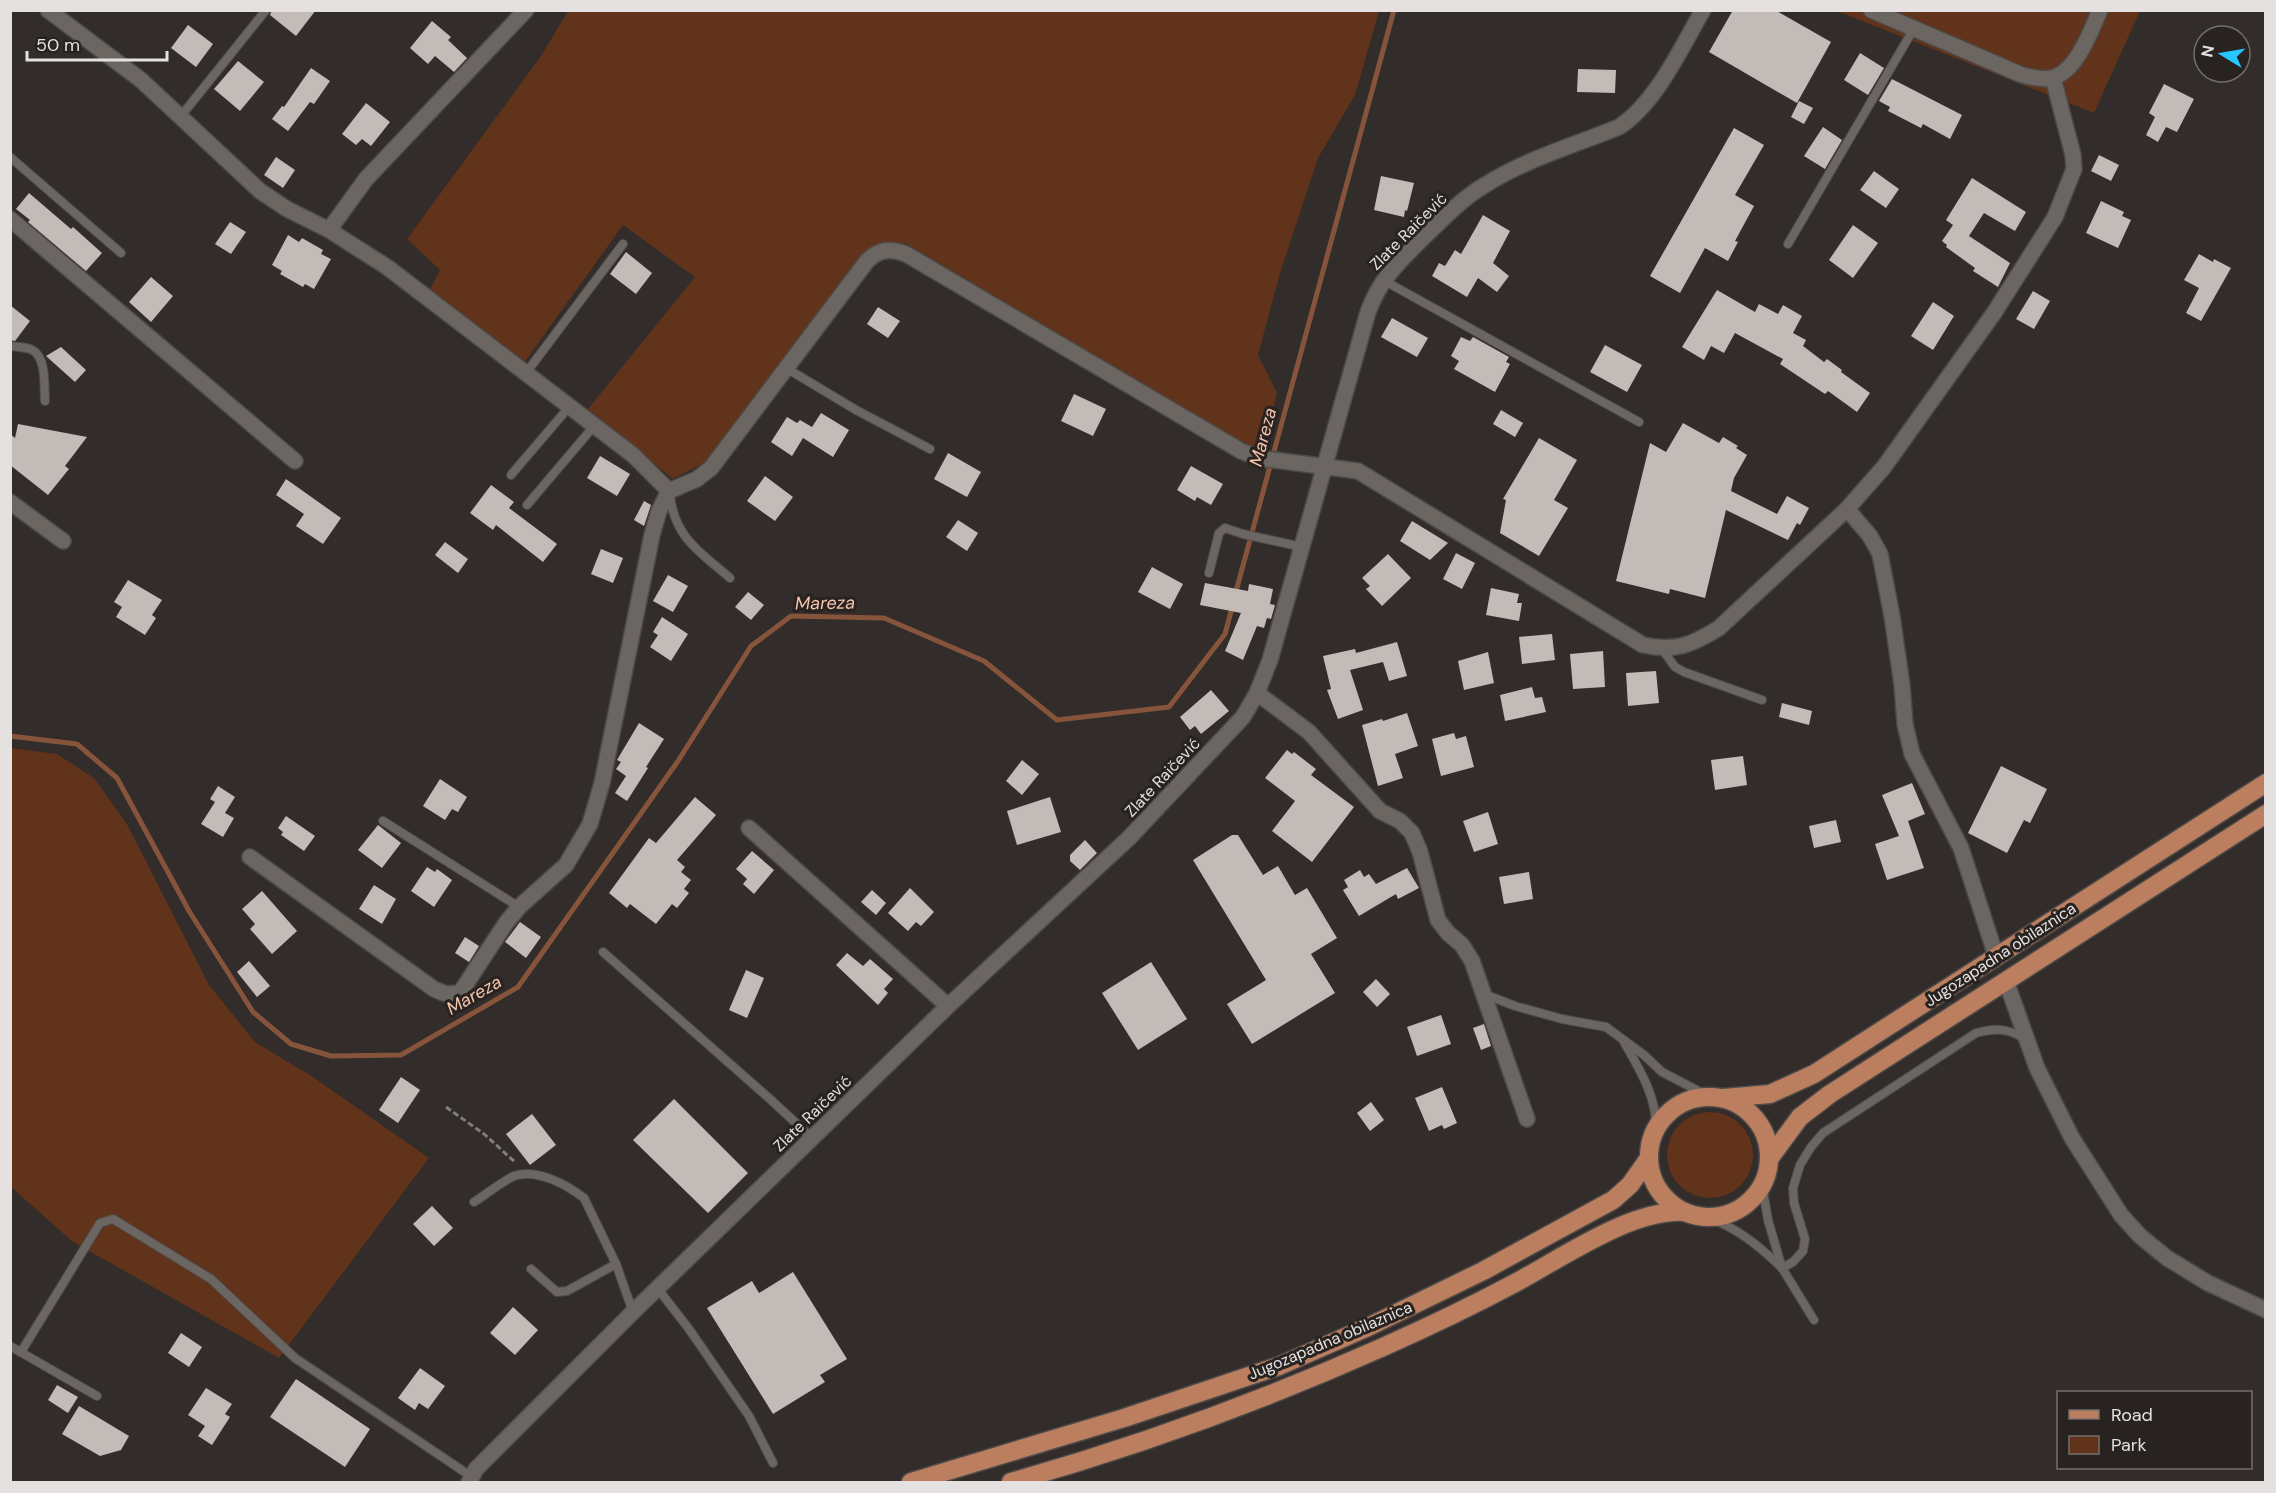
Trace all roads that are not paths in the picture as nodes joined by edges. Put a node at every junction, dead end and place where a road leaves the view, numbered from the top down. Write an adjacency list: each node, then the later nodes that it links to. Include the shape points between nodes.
1 (48, 10): 9 (street, via 141,80)
2 (266, 10): 9 (lane)
3 (526, 10): 12 (street, via 366,179)
4 (1703, 10): 16 (street, Zlate Raičević, via 1659,84 1633,118 1620,127 1508,171 1482,186)
5 (1871, 10): 7 (street)
6 (2100, 10): 8 (street, via 2071,65)
7 (1913, 30): 8 (street, via 2022,75); 14 (lane)
8 (2053, 78): 31 (street, via 2073,155 2068,189 2055,217 1980,333 1884,467)
9 (181, 116): 12 (street, via 260,190)
10 (10, 157): 15 (lane)
11 (10, 219): 25 (street)
12 (329, 230): 19 (street, via 387,267)
13 (623, 244): 19 (lane)
14 (1788, 244)
15 (121, 253)
16 (1383, 280): 22 (lane); 26 (street, Zlate Raičević, via 1368,312)
17 (10, 346): 20 (lane, via 31,349 42,361)
18 (786, 368): 24 (lane); 26 (street, via 867,261 875,253 896,250 1241,451 1259,458); 28 (street, via 711,468)
19 (526, 373): 21 (street)
20 (45, 401)
21 (569, 406): 23 (street); 27 (lane)
22 (1639, 422)
23 (594, 426): 28 (street, via 633,455); 30 (lane)
24 (930, 449)
25 (295, 460)
26 (1326, 466): 33 (street, Zlate Raičević); 36 (street, via 1358,471 1643,645)
27 (511, 475)
28 (669, 491): 35 (lane, via 672,514 680,532); 44 (street, via 652,534 602,783 590,824 566,865)
29 (10, 502): 32 (street)
30 (527, 505)
31 (1847, 509): 36 (street, via 1719,628 1698,641); 46 (street, via 1880,554 1912,754 1961,848)
32 (63, 541)
33 (1302, 547): 34 (lane, via 1225,528); 37 (street, Zlate Raičević)
34 (1209, 573)
35 (730, 578)
36 (1662, 649): 38 (lane, via 1675,667 1684,672)
37 (1257, 693): 48 (street, via 1309,732 1380,811 1400,821 1412,834 1438,920 1472,961); 49 (street, Zlate Raičević, via 1243,717 1129,838)
38 (1762, 700)
39 (2265, 783): 46 (main road, Jugozapadna obilaznica)
40 (2265, 813): 47 (main road, Jugozapadna obilaznica)
41 (383, 821): 44 (lane)
42 (749, 828): 49 (street)
43 (250, 857): 44 (street, via 446,994 460,993)
44 (519, 907)
45 (603, 952): 55 (lane)
46 (1996, 956): 52 (main road, Jugozapadna obilaznica, via 1814,1074 1770,1094)
47 (2006, 981): 51 (street); 57 (main road, Jugozapadna obilaznica, via 1814,1106 1791,1128)
48 (1483, 994): 50 (lane, via 1541,1013 1606,1027); 53 (street)
49 (948, 1006): 55 (street, Zlate Raičević)
50 (1622, 1038): 52 (lane, via 1662,1072); 54 (lane, via 1648,1086)
51 (2028, 1040): 63 (lane, via 2003,1029 1976,1033 1823,1133 1800,1165 1793,1188 1805,1239 1803,1251); 66 (street, via 2037,1068 2072,1138 2121,1215 2168,1258)
52 (1716, 1097): 54 (main road, via 1692,1099 1677,1106); 57 (main road, via 1742,1107 1757,1120 1766,1139)
53 (1527, 1119)
54 (1656, 1129): 56 (main road)
55 (812, 1138): 65 (street, Zlate Raičević)
56 (1649, 1158): 60 (main road, via 1659,1190); 74 (main road, Jugozapadna obilaznica, via 1630,1185 1613,1200 1483,1271 1368,1327 1268,1369 1124,1418)
57 (1769, 1159): 58 (main road)
58 (1762, 1185): 61 (main road, via 1738,1209); 63 (lane)
59 (474, 1202): 62 (lane, via 515,1176 530,1174 563,1184 584,1198)
60 (1684, 1212): 61 (main road); 75 (main road, Jugozapadna obilaznica, via 1650,1215 1621,1226 1457,1314 1265,1398 1103,1455)
61 (1706, 1217): 63 (lane, via 1756,1244)
62 (616, 1264): 64 (lane, via 567,1291 557,1292); 67 (lane)
63 (1782, 1268): 68 (lane)
64 (531, 1269)
65 (658, 1289): 67 (street, Zlate Raičević); 72 (lane, via 748,1416)
66 (2265, 1310)
67 (633, 1312): 73 (street, Zlate Raičević, via 476,1468)
68 (1814, 1320)
69 (10, 1346): 70 (lane)
70 (21, 1352): 71 (lane); 73 (lane, via 100,1223 113,1219 211,1279 295,1358)
71 (97, 1396)
72 (773, 1463)
73 (470, 1480)
74 (911, 1482)
75 (1011, 1482)

